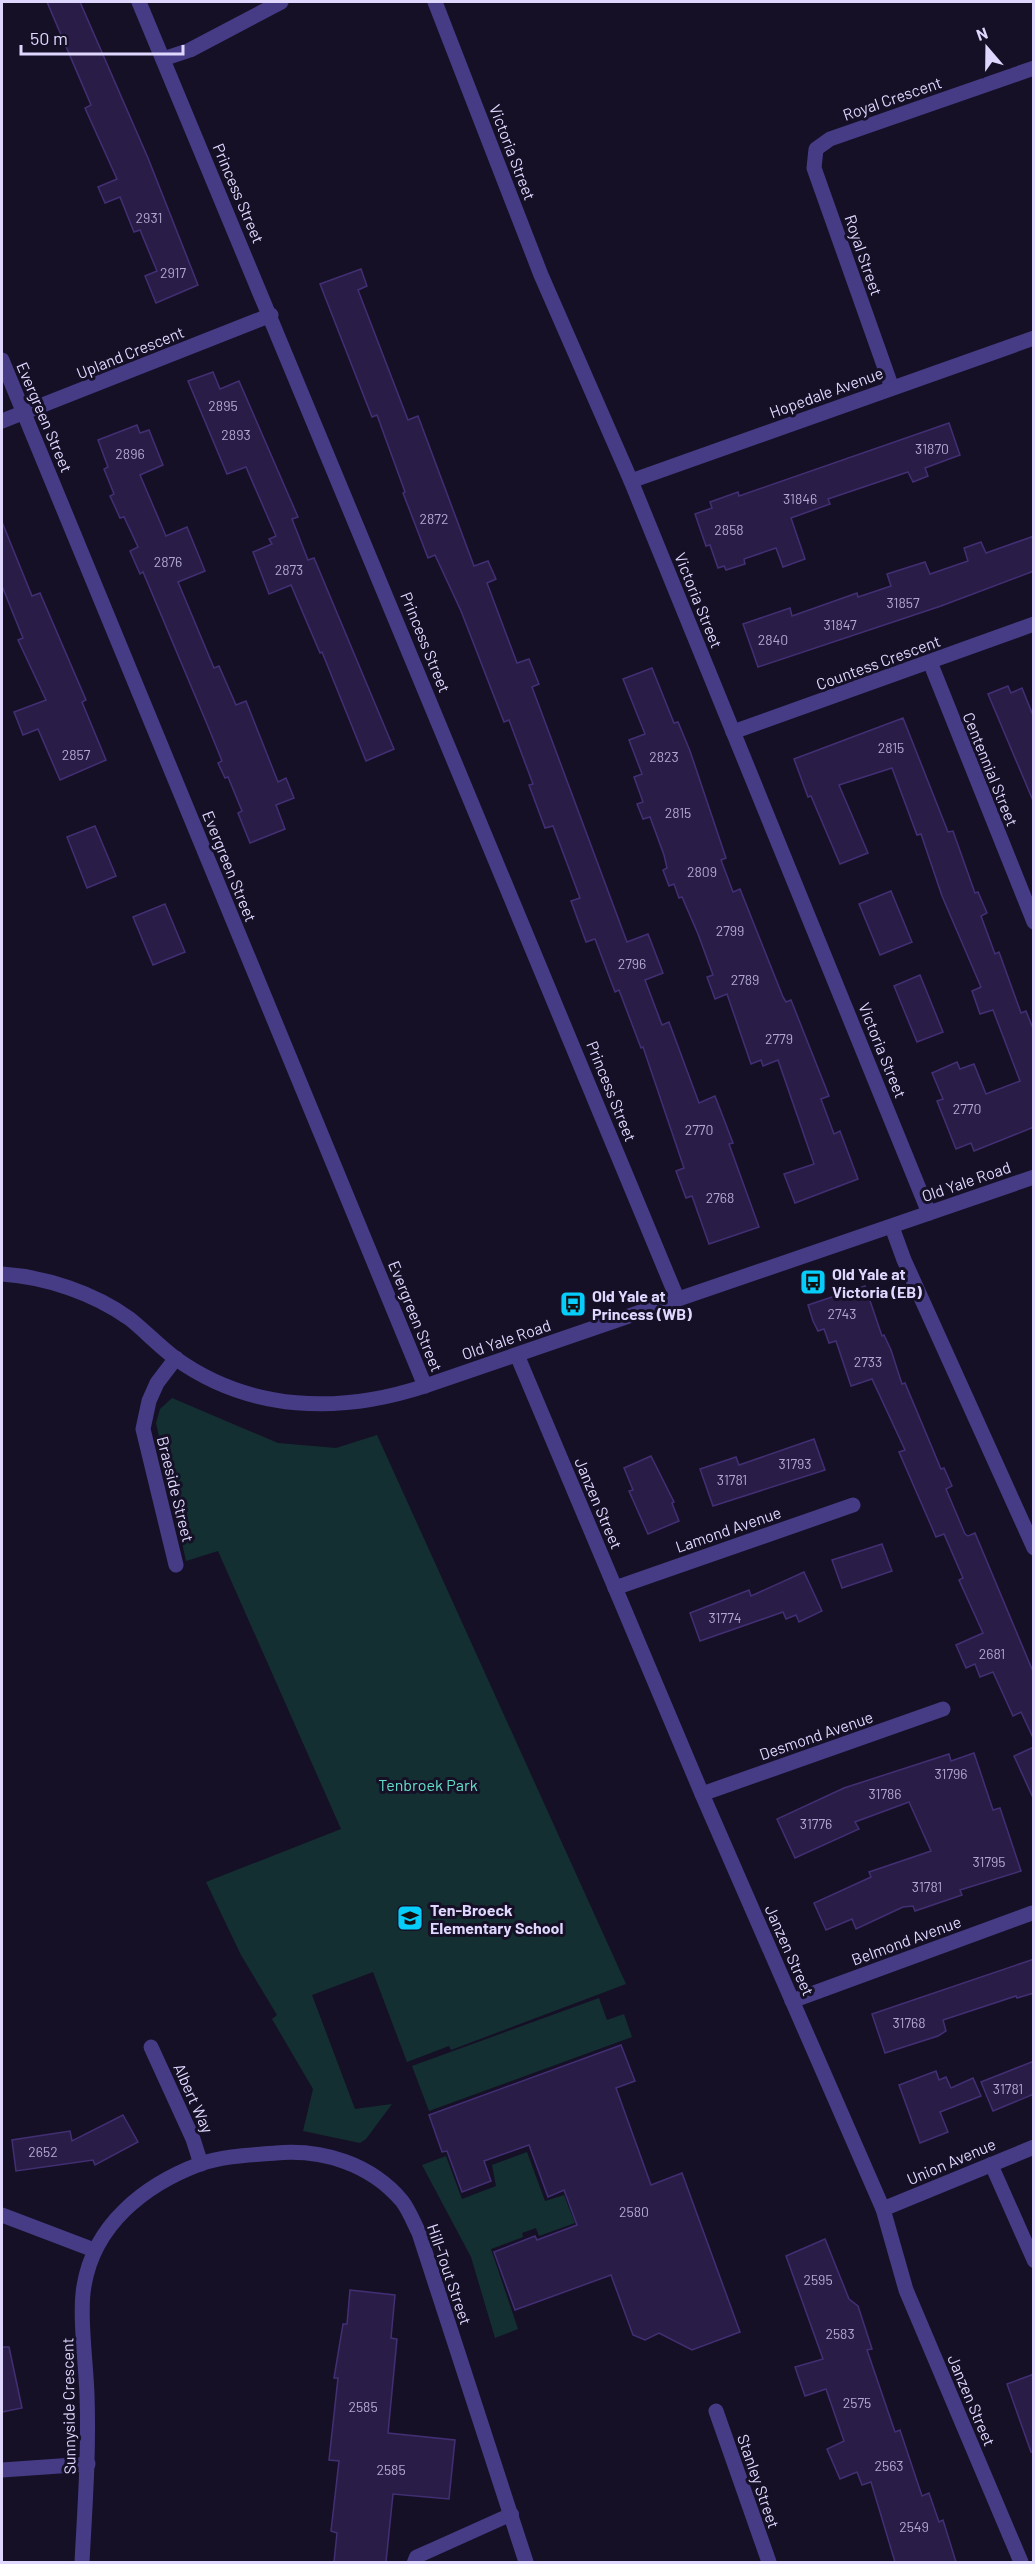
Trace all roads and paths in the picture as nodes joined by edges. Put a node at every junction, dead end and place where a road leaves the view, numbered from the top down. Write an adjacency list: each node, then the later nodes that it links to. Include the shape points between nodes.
1 (139, 2): 4 (street, Princess Street)
2 (281, 2): 4 (street, via 190,50)
3 (435, 2): 13 (street, Victoria Street, via 541,275)
4 (163, 59): 7 (street, Princess Street)
5 (1034, 68): 6 (street, Royal Crescent)
6 (830, 139): 10 (street, Royal Street, via 816,149 814,168)
7 (271, 315): 11 (street, Upland Crescent); 23 (street, Princess Street)
8 (1034, 338): 10 (street, Hopedale Avenue)
9 (2, 360): 11 (street, Evergreen Street)
10 (892, 388): 13 (street, Hopedale Avenue)
11 (24, 413): 12 (street, Upland Crescent); 26 (street, Evergreen Street)
12 (2, 421)
13 (631, 481): 16 (street, Victoria Street)
14 (1034, 624): 15 (street, Countess Crescent)
15 (930, 662): 16 (street, Countess Crescent); 17 (street, Centennial Street)
16 (734, 732): 20 (street, Victoria Street)
17 (1028, 895): 18 (street, Centennial Street)
18 (1034, 921)
19 (1034, 1177): 20 (street, Old Yale Road)
20 (929, 1213): 21 (street, Old Yale Road)
21 (892, 1227): 23 (street, Old Yale Road); 28 (street)
22 (2, 1274): 25 (street, Old Yale Road, via 86,1294 129,1319)
23 (677, 1298): 24 (street, Old Yale Road)
24 (517, 1355): 26 (street, Old Yale Road); 30 (street, Janzen Street)
25 (176, 1358): 26 (street, Old Yale Road, via 229,1387 284,1403 345,1404 396,1396); 29 (street, Braeside Street, via 157,1383 143,1429)
26 (425, 1386)
27 (853, 1505): 30 (street, Lamond Avenue)
28 (1034, 1548)
29 (176, 1565)
30 (615, 1588): 32 (street, Janzen Street)
31 (943, 1709): 32 (street, Desmond Avenue)
32 (702, 1794): 34 (street, Janzen Street)
33 (1032, 1913): 34 (street, Belmond Avenue)
34 (792, 2001): 39 (street, Janzen Street)
35 (151, 2047): 37 (street, Albert Way)
36 (1034, 2146): 38 (street, Union Avenue)
37 (201, 2164): 41 (street, Hill-Tout Street, via 140,2196 114,2219); 46 (street, Hill-Tout Street, via 287,2152 327,2155 364,2169 402,2201 419,2233)
38 (991, 2164): 39 (street, Union Avenue); 42 (lane)
39 (883, 2209): 51 (street, Janzen Street, via 906,2290)
40 (2, 2215): 41 (street)
41 (94, 2250): 44 (street, Sunnyside Crescent, via 84,2287)
42 (1034, 2261)
43 (716, 2411): 50 (street, Stanley Street)
44 (88, 2464): 45 (street); 47 (street, Sunnyside Crescent)
45 (2, 2470)
46 (512, 2514): 48 (lane, via 416,2557); 49 (street, Hill-Tout Street)
47 (82, 2562)
48 (414, 2562)
49 (526, 2562)
50 (769, 2562)
51 (1021, 2562)

